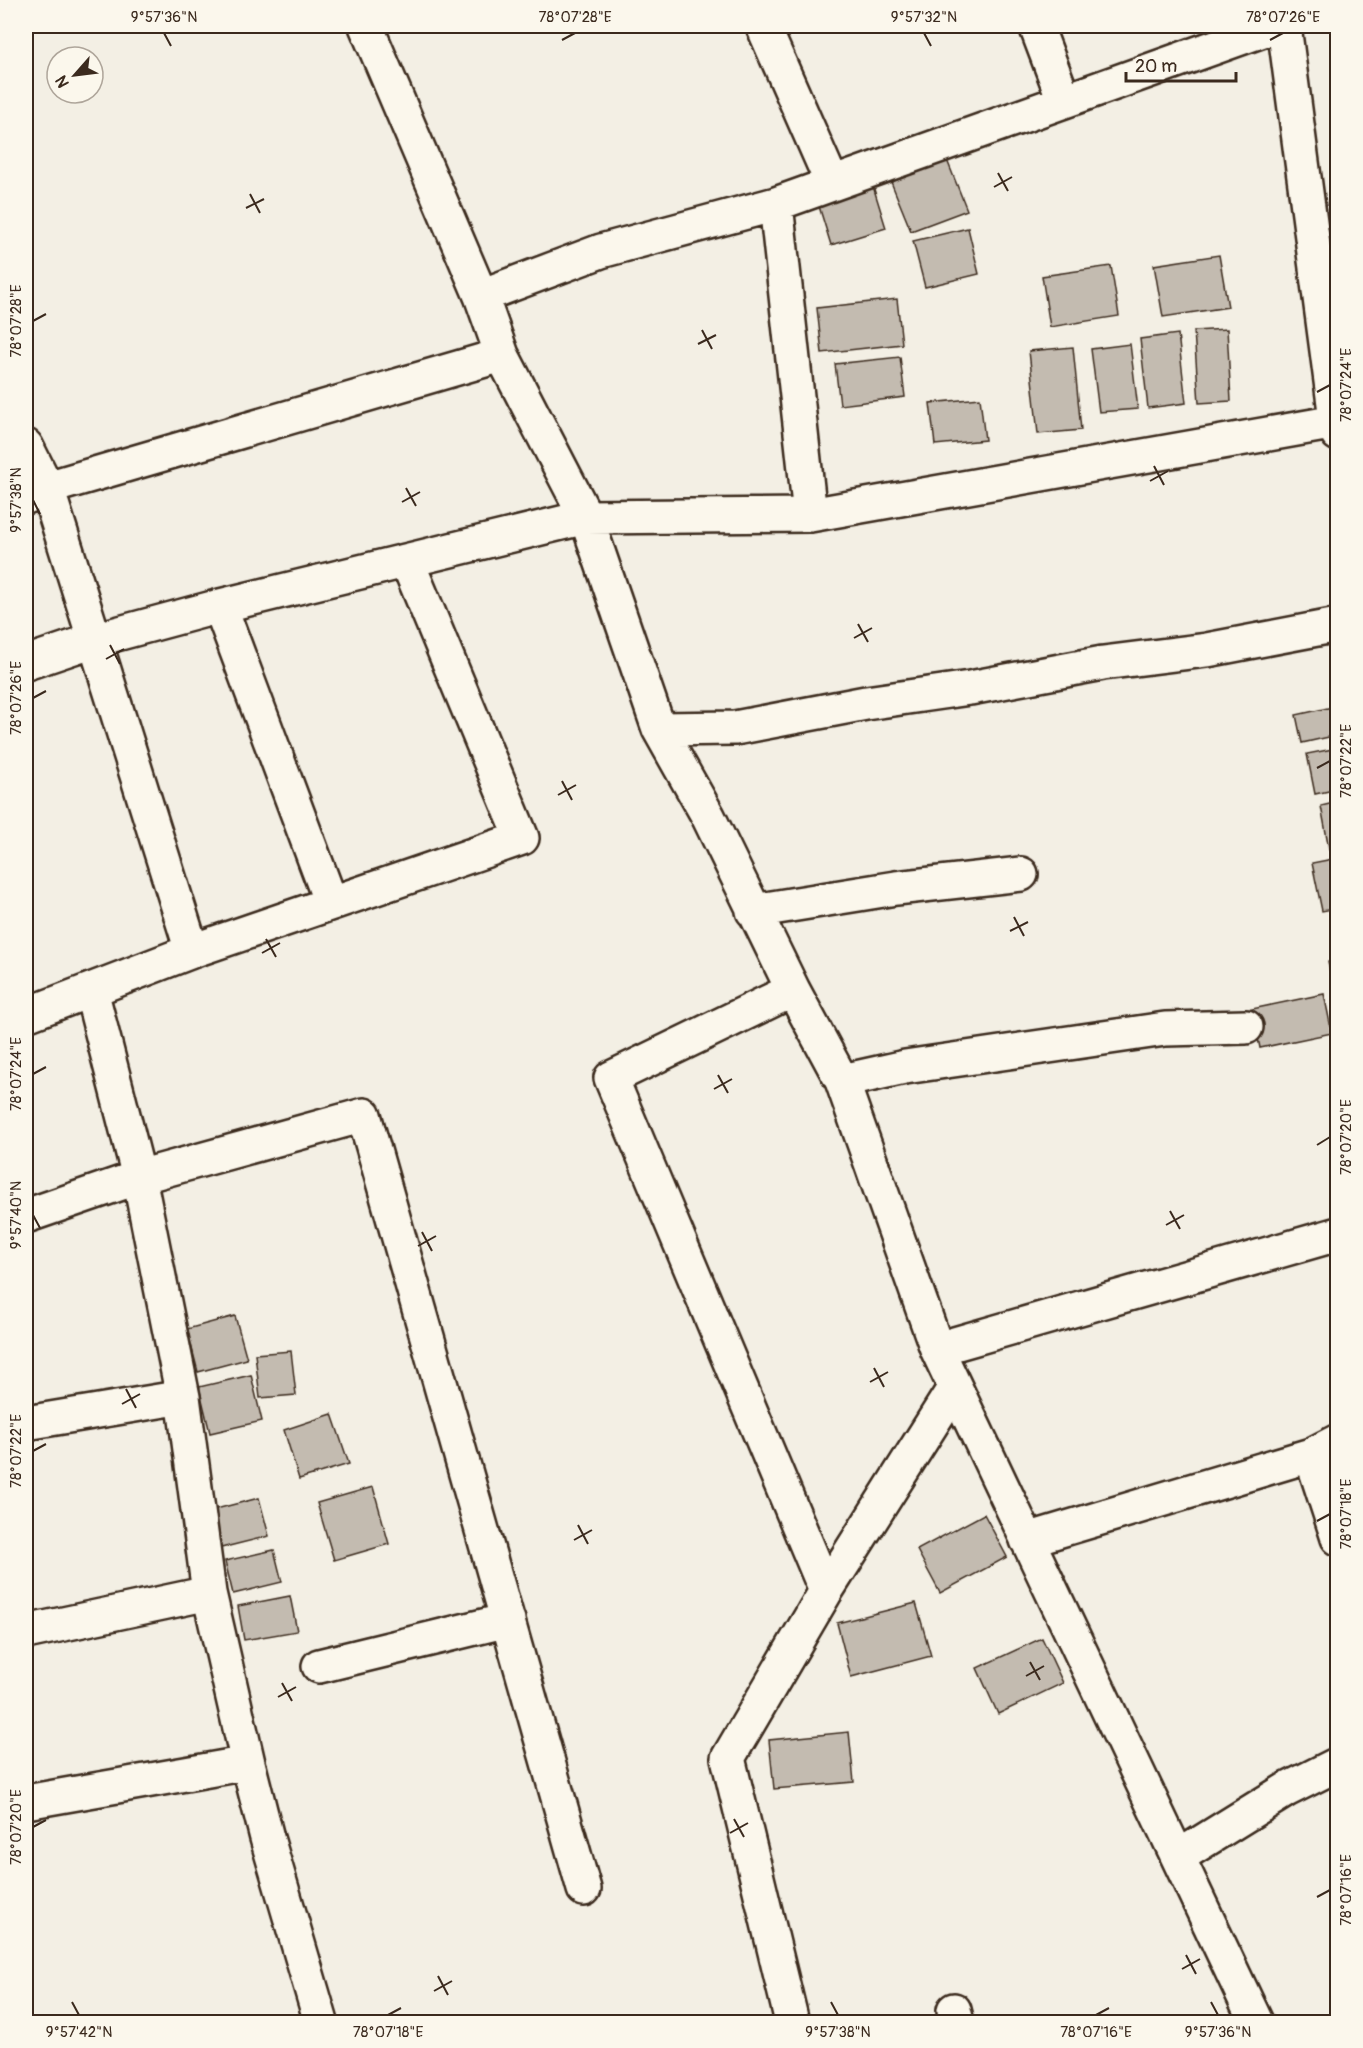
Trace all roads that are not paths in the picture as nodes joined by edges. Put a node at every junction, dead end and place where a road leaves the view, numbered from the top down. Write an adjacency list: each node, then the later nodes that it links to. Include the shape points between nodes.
1 (366, 26): 9 (street)
2 (763, 26): 7 (street)
3 (1036, 26): 6 (street)
4 (1274, 26): 6 (street)
5 (1284, 26): 11 (street)
6 (1064, 100): 7 (street)
7 (832, 183): 8 (street)
8 (776, 204): 9 (street, via 601,252); 14 (street)
9 (481, 297): 10 (street)
10 (502, 355): 13 (street); 15 (street)
11 (1337, 428): 14 (street)
12 (26, 446): 13 (street)
13 (36, 492): 19 (street)
14 (810, 515): 15 (street)
15 (586, 517): 16 (street); 21 (street)
16 (406, 561): 17 (street); 23 (street, via 522,838)
17 (220, 606): 19 (street); 23 (street)
18 (1338, 625): 21 (street, via 735,728)
19 (94, 640): 20 (street); 25 (street)
20 (26, 663)
21 (659, 729): 24 (street, via 708,816)
22 (1022, 874): 24 (street, via 896,888)
23 (331, 903): 25 (street)
24 (753, 911): 27 (street)
25 (192, 951): 26 (street)
26 (91, 990): 28 (street); 31 (street)
27 (793, 990): 30 (street); 41 (street, via 611,1078)
28 (26, 1015)
29 (1246, 1027): 30 (street, via 1165,1029 905,1067)
30 (842, 1081): 34 (street)
31 (139, 1177): 32 (street); 36 (street); 43 (street, via 364,1115)
32 (26, 1216)
33 (1338, 1234): 34 (street)
34 (937, 1349): 35 (street)
35 (955, 1387): 40 (street); 41 (street)
36 (183, 1397): 37 (street); 42 (street)
37 (26, 1423)
38 (1324, 1448): 39 (street); 40 (street)
39 (1338, 1538)
40 (1027, 1540): 49 (street)
41 (826, 1591): 52 (street, via 728,1758)
42 (209, 1593): 44 (street); 46 (street)
43 (507, 1620): 45 (street); 50 (street)
44 (26, 1632)
45 (319, 1666)
46 (248, 1763): 48 (street); 51 (street)
47 (1338, 1764): 49 (street, via 1286,1790)
48 (26, 1802)
49 (1178, 1857): 53 (street)
50 (584, 1889)
51 (321, 2022)
52 (792, 2022)
53 (1256, 2022)

